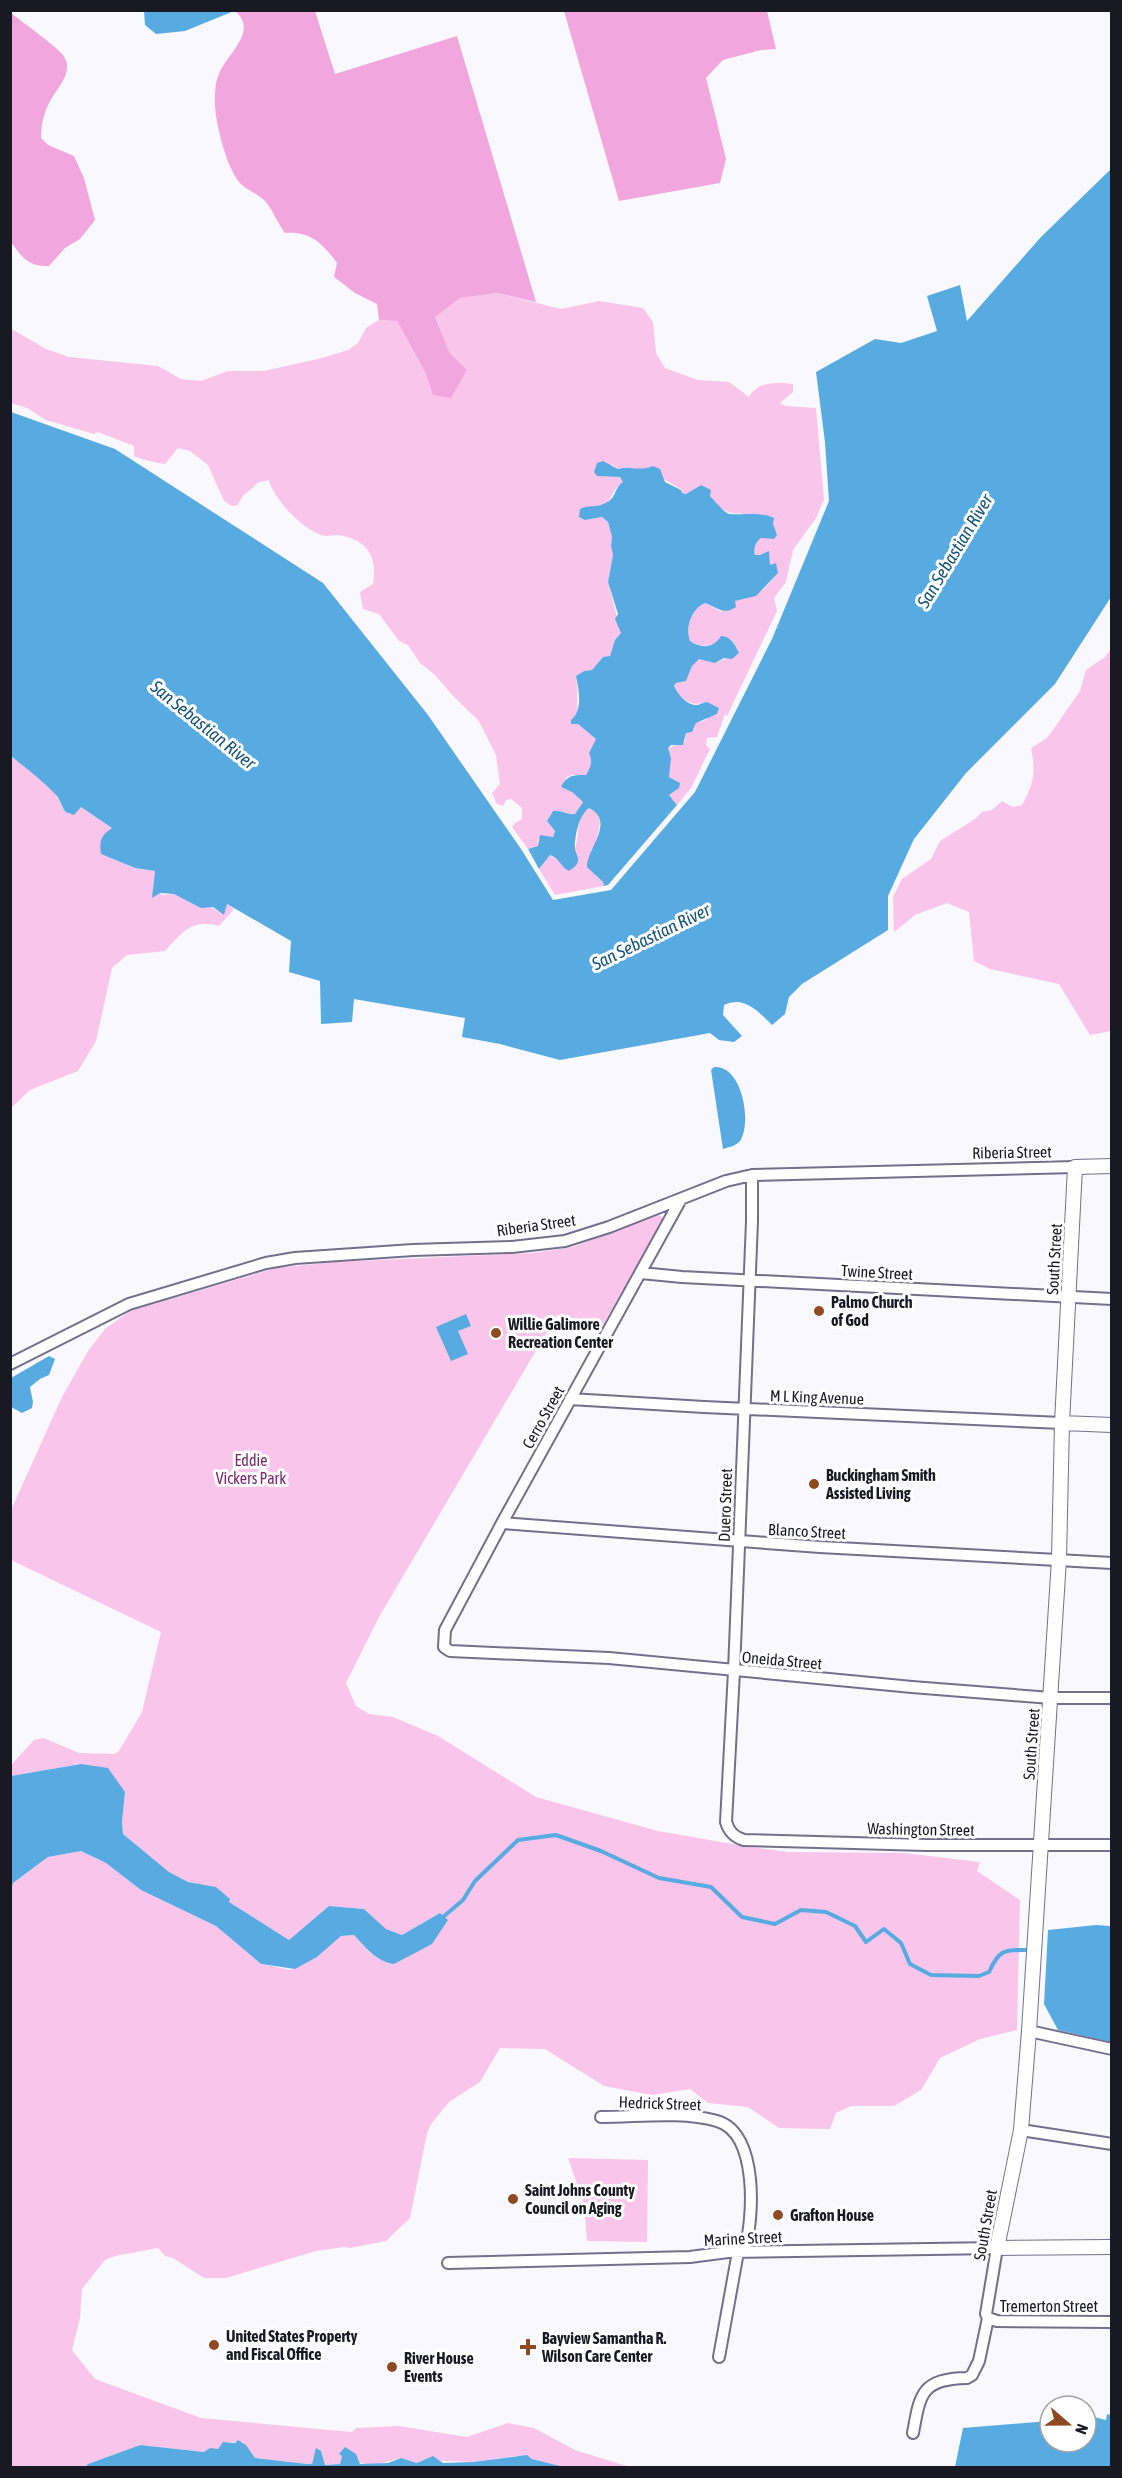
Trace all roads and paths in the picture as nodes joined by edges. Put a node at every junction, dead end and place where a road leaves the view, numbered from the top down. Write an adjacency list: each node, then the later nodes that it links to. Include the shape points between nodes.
1 (1112, 1166): 2 (street, Riberia Street)
2 (1075, 1167): 3 (street, Riberia Street); 7 (street, South Street)
3 (752, 1176): 4 (street, Riberia Street, via 726,1181); 6 (street, Duero Street)
4 (681, 1199): 5 (street, Cerro Street); 9 (street, Riberia Street, via 565,1241 305,1257 266,1263 129,1304)
5 (641, 1273): 6 (street, Twine Street); 10 (street, Cerro Street)
6 (749, 1281): 7 (street, Twine Street); 11 (street, Duero Street)
7 (1069, 1297): 8 (street, Twine Street); 12 (street, South Street)
8 (1112, 1299)
9 (10, 1364)
10 (570, 1399): 11 (street, M L King Avenue); 14 (street, Cerro Street)
11 (745, 1409): 12 (street, M L King Avenue); 15 (street, Duero Street)
12 (1062, 1423): 13 (street); 16 (street, South Street)
13 (1112, 1425)
14 (502, 1523): 15 (street, Blanco Street); 18 (street, Cerro Street, via 446,1630 444,1647)
15 (738, 1542): 16 (street, Blanco Street); 19 (street, Duero Street)
16 (1059, 1559): 17 (street, Blanco Street); 20 (street, South Street)
17 (1112, 1563)
18 (450, 1651): 19 (street, Oneida Street, via 609,1658)
19 (734, 1671): 20 (street, Oneida Street); 22 (street, Duero Street, via 726,1822)
20 (1051, 1698): 21 (street, Oneida Street); 23 (street, South Street)
21 (1112, 1698)
22 (732, 1834): 23 (street, Washington Street, via 744,1840)
23 (1041, 1845): 24 (street, Washington Street); 25 (street, South Street)
24 (1112, 1845)
25 (1029, 2031): 26 (street); 28 (street, South Street)
26 (1112, 2049)
27 (601, 2117): 32 (street, Hedrick Street, via 692,2116 720,2121 735,2133 751,2176 750,2232)
28 (1021, 2130): 29 (street); 31 (street, South Street)
29 (1112, 2144)
30 (1112, 2247): 31 (street, Marine Street)
31 (997, 2248): 32 (street, Marine Street); 34 (street, South Street)
32 (741, 2252): 33 (street, Marine Street, via 690,2257); 36 (street, Hedrick Street)
33 (448, 2263)
34 (988, 2319): 35 (street, Tremerton Street); 37 (street, South Street, via 972,2375 942,2379 925,2392)
35 (1112, 2322)
36 (719, 2357)
37 (913, 2433)

